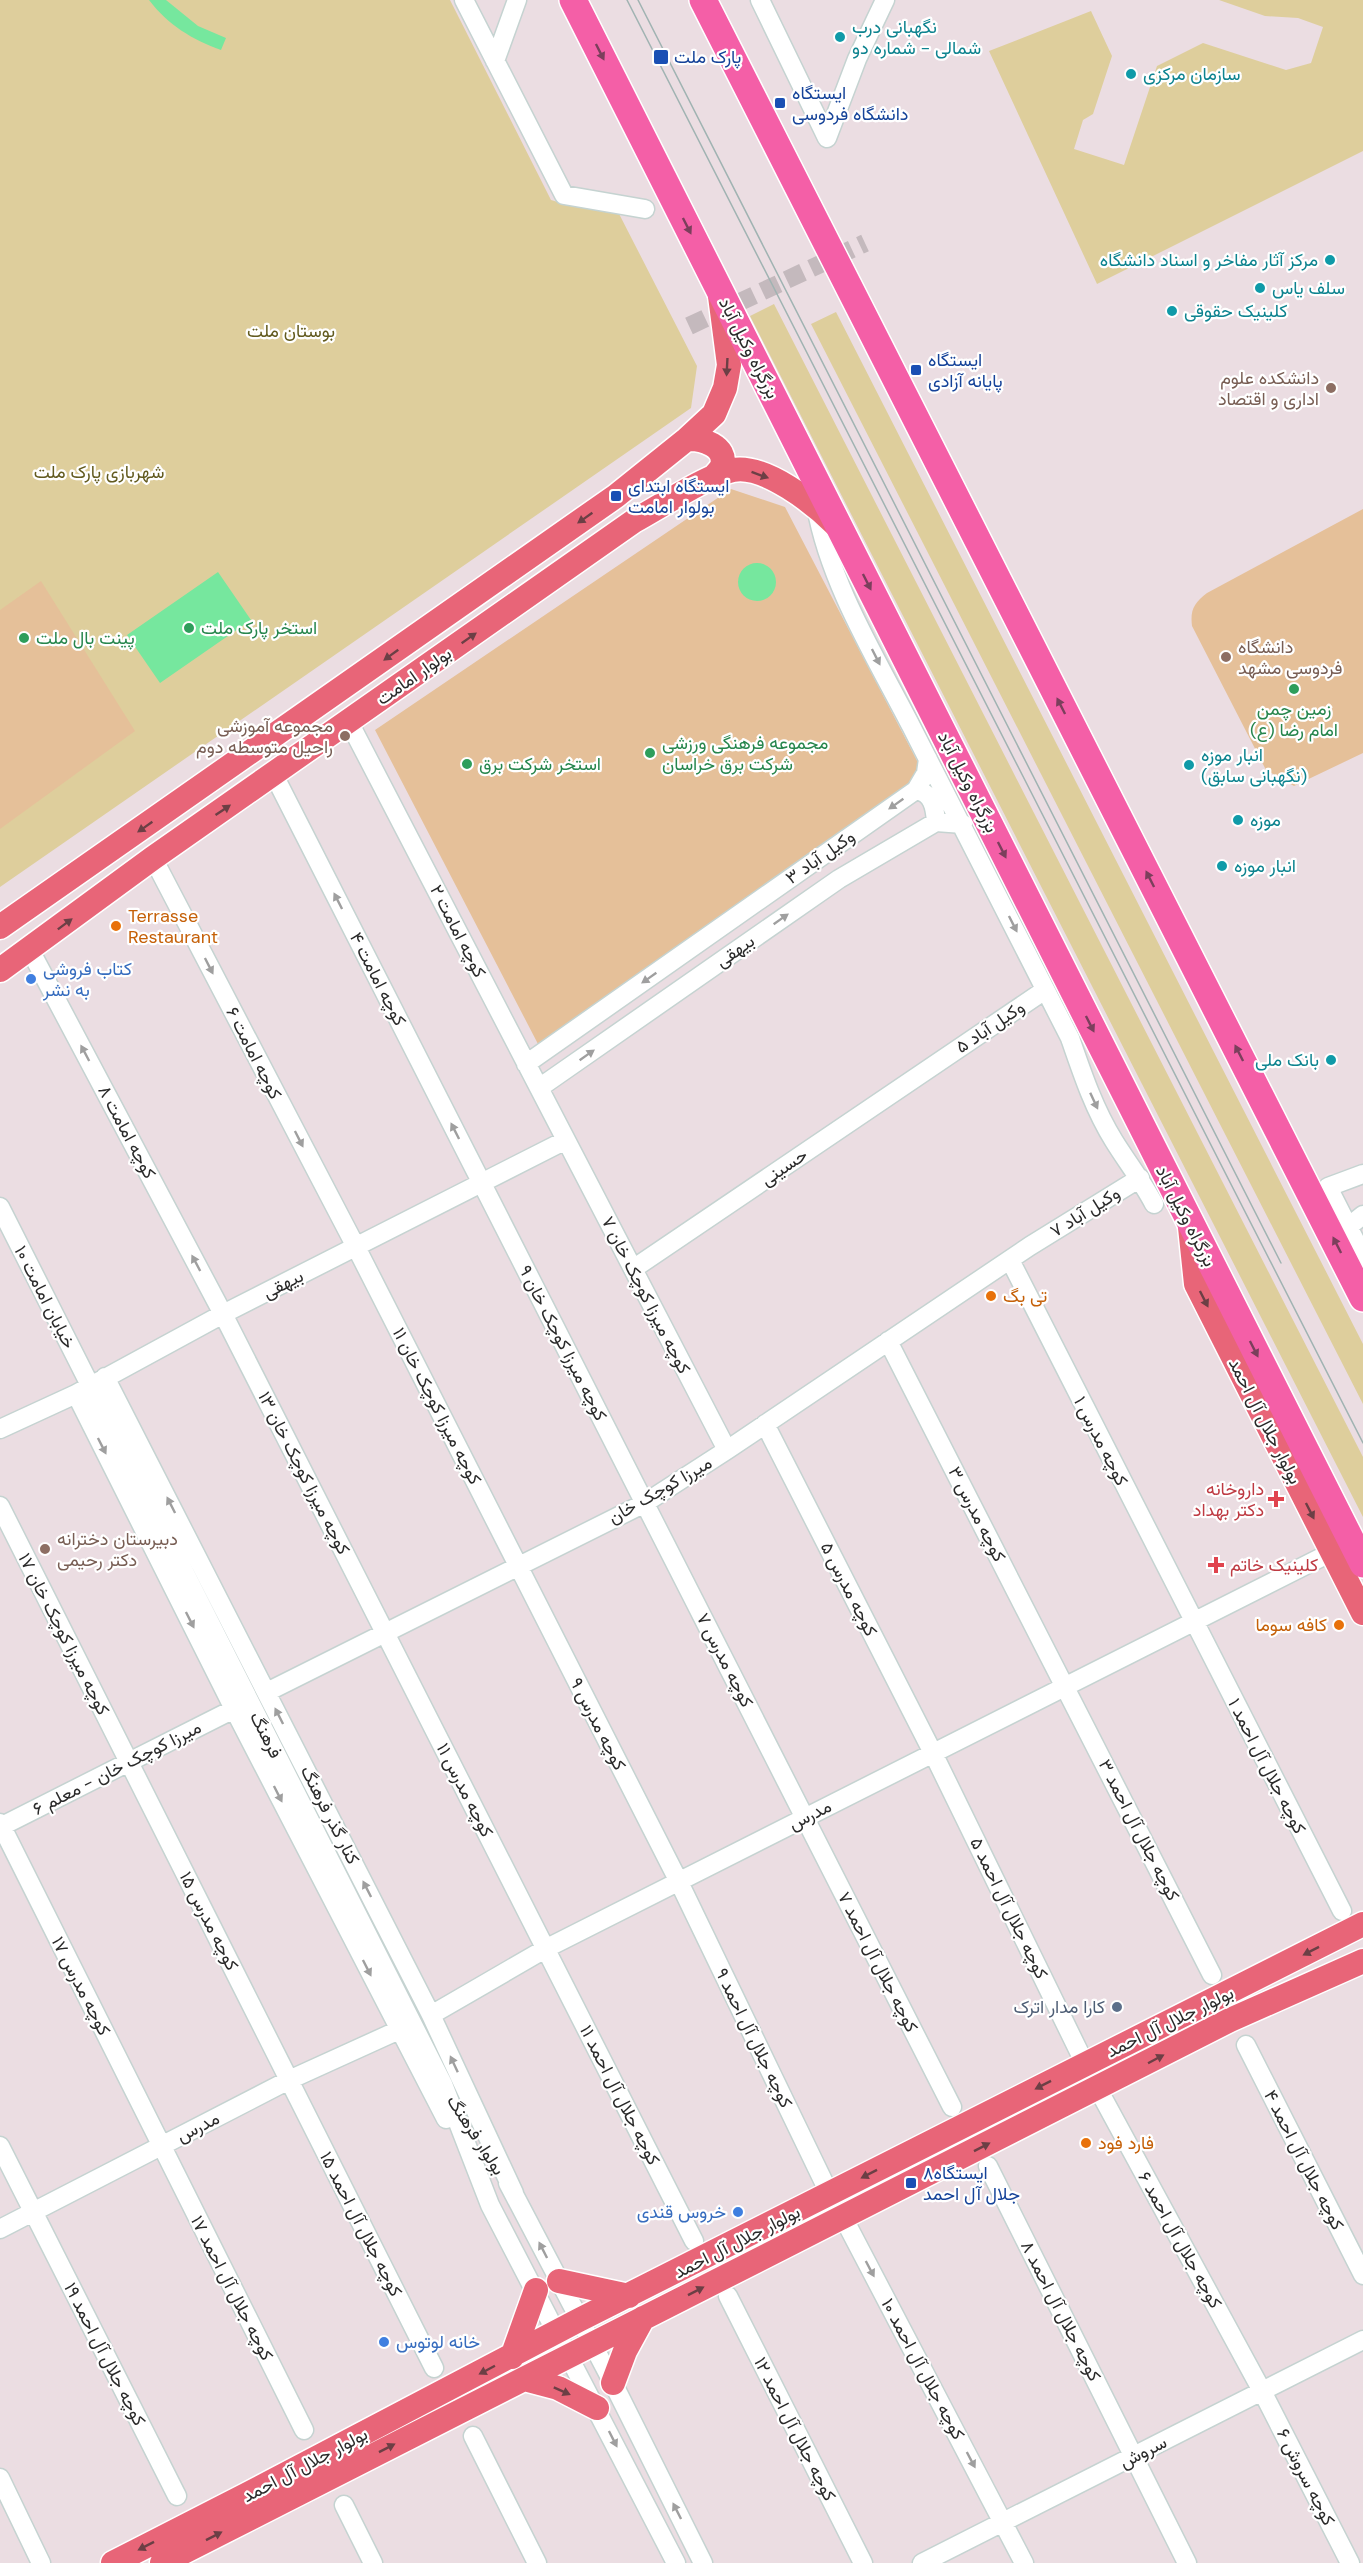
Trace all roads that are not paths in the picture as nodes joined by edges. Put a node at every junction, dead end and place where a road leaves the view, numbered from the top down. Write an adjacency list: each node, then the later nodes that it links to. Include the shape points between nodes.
1 (464, 0): 7 (street)
2 (516, 0): 7 (street)
3 (573, 0): 9 (highway, بزرگراه وکیل آباد, one-way to 9)
4 (703, 0): 44 (highway, one-way to 4)
5 (760, 0): 6 (street, via 827,138)
6 (885, 0)
7 (495, 61): 8 (street, via 564,195)
8 (645, 209)
9 (718, 288): 10 (main road, بولوار امامت, one-way to 10, via 729,365 725,388 714,414); 13 (highway, بزرگراه وکیل آباد)
10 (687, 439): 11 (main road, via 708,442 718,450 722,467); 21 (main road, بولوار امامت, one-way to 21, via 616,496)
11 (713, 478): 12 (main road, بولوار امامت, one-way to 12, via 734,470 757,473); 14 (main road, بولوار امامت, one-way to 11, via 634,521)
12 (816, 506): 13 (main road, بولوار امامت); 15 (street, one-way to 15, via 831,563)
13 (841, 530): 37 (highway, بزرگراه وکیل آباد, one-way to 37)
14 (349, 722): 16 (main road, بولوار امامت); 27 (street, کوچه امامت ۲)
15 (928, 759): 17 (street, via 926,773); 19 (street)
16 (274, 775): 20 (main road, بولوار امامت, one-way to 16); 33 (street, کوچه امامت ۴, one-way to 16)
17 (916, 790): 18 (street, via 931,798); 22 (street, ۳ وکیل آباد, one-way to 22)
18 (936, 822): 19 (street); 24 (street, بیهقی, one-way to 18, via 839,879)
19 (963, 824): 26 (street, one-way to 26)
20 (153, 858): 23 (main road, بولوار امامت, one-way to 20); 40 (street, کوچه امامت ۶, one-way to 40)
21 (0, 927)
22 (697, 945): 24 (street); 27 (street, بیهقی, one-way to 27)
23 (30, 950): 25 (main road, بولوار امامت); 45 (street, کوچه امامت ۸, one-way to 23)
24 (711, 968): 29 (street, بیهقی, one-way to 24)
25 (0, 970)
26 (1045, 990): 28 (street, وکیل آباد ۵); 32 (street, one-way to 32, via 1070,1038 1108,1130)
27 (526, 1064): 29 (street, کوچه امامت ۲)
28 (935, 1065): 43 (street, حسینی)
29 (539, 1088): 30 (street, کوچه امامت ۲)
30 (566, 1140): 33 (street, بیهقی); 43 (street, کوچه میرزا کوچک خان ۷)
31 (1363, 1174): 38 (street, via 1328,1187)
32 (1140, 1178): 34 (street); 39 (street, ۷ وکیل آباد)
33 (482, 1183): 40 (street, بیهقی); 51 (street, کوچه میرزا کوچک خان ۹)
34 (1154, 1204)
35 (0, 1207): 47 (street, خیابان امامت ۱۰)
36 (1363, 1215): 38 (street)
37 (1189, 1222): 53 (main road, بولوار جلال آل احمد, one-way to 53, via 1196,1284); 54 (highway, بزرگراه وکیل آباد, one-way to 54)
38 (1348, 1227): 41 (street)
39 (1030, 1246): 42 (street, میرزا کوچک خان)
40 (356, 1247): 45 (street, بیهقی); 55 (street, کوچه میرزا کوچک خان ۱۱)
41 (1363, 1256)
42 (1010, 1260): 46 (street, میرزا کوچک خان); 57 (street, کوچه مدرس ۱)
43 (633, 1269): 50 (street, کوچه میرزا کوچک خان ۷)
44 (1363, 1298)
45 (223, 1314): 47 (street, بیهقی); 58 (street, کوچه میرزا کوچک خان ۱۳)
46 (888, 1341): 48 (street, میرزا کوچک خان); 59 (street, کوچه مدرس ۳)
47 (91, 1386): 49 (street, بیهقی); 60 (street, کنار گذر فرهنگ, one-way to 47); 61 (street, کنار گذر فرهنگ, one-way to 61); 77 (street, فرهنگ)
48 (765, 1424): 50 (street, میرزا کوچک خان); 62 (street, کوچه مدرس ۵)
49 (0, 1429)
50 (727, 1450): 51 (street, میرزا کوچک خان)
51 (645, 1503): 55 (street, میرزا کوچک خان); 64 (street, کوچه مدرس ۷)
52 (0, 1506): 63 (street, کوچه میرزا کوچک خان ۱۷)
53 (1332, 1554): 56 (main road, بولوار جلال آل احمد); 57 (street, مدرس)
54 (1363, 1564)
55 (518, 1566): 58 (street, میرزا کوچک خان); 66 (street, کوچه مدرس ۹)
56 (1363, 1613)
57 (1193, 1622): 59 (street, مدرس); 67 (street, کوچه جلال آل احمد ۱)
58 (385, 1632): 60 (street, میرزا کوچک خان); 69 (street, کوچه مدرس ۱۱)
59 (1065, 1686): 62 (street, مدرس); 71 (street, کوچه جلال آل احمد ۳)
60 (267, 1692): 72 (street, کنار گذر فرهنگ, one-way to 60)
61 (234, 1709): 63 (street, میرزا کوچک خان - معلم ۶); 73 (street, کنار گذر فرهنگ, one-way to 73)
62 (933, 1753): 64 (street, مدرس); 75 (street, کوچه جلال آل احمد ۵)
63 (129, 1762): 65 (street, میرزا کوچک خان - معلم ۶); 76 (street, کوچه مدرس ۱۵)
64 (805, 1818): 66 (street, مدرس); 79 (street, کوچه جلال آل احمد ۷)
65 (1, 1826): 81 (street, کوچه مدرس ۱۷)
66 (679, 1881): 69 (street, مدرس); 86 (street, کوچه جلال آل احمد ۹)
67 (1342, 1911)
68 (1363, 1924): 75 (main road, بولوار جلال آل احمد, one-way to 75)
69 (545, 1949): 72 (street, مدرس); 91 (street, کوچه جلال آل احمد ۱۱)
70 (1363, 1961): 78 (main road, بولوار جلال آل احمد, one-way to 70, via 1230,2020)
71 (1212, 1975)
72 (431, 2015): 85 (street, کنار گذر فرهنگ, one-way to 72)
73 (399, 2030): 76 (street, مدرس); 87 (street, کنار گذر فرهنگ)
74 (1246, 2045): 92 (street, کوچه جلال آل احمد ۴)
75 (1085, 2064): 82 (main road, بولوار جلال آل احمد, one-way to 82)
76 (289, 2080): 81 (street, مدرس); 104 (street, کوچه جلال آل احمد ۱۵)
77 (443, 2084): 85 (street, بولوار فرهنگ); 87 (street, بولوار فرهنگ)
78 (1098, 2089): 84 (main road, بولوار جلال آل احمد, one-way to 78); 107 (street, کوچه جلال آل احمد ۶)
79 (952, 2107)
80 (0, 2146): 88 (street, کوچه جلال آل احمد ۱۹)
81 (161, 2146): 88 (street, مدرس); 109 (street, کوچه جلال آل احمد ۱۷)
82 (898, 2159): 84 (main road); 86 (main road, بولوار جلال آل احمد, one-way to 86)
83 (988, 2166): 111 (street, کوچه جلال آل احمد ۸)
84 (911, 2183): 89 (main road, بولوار جلال آل احمد)
85 (514, 2193): 93 (street, بولوار فرهنگ, one-way to 85)
86 (830, 2195): 95 (main road, بولوار جلال آل احمد)
87 (490, 2205): 94 (street, بولوار فرهنگ)
88 (33, 2212): 90 (street, مدرس); 113 (street, کوچه جلال آل احمد ۱۹)
89 (843, 2217): 97 (main road, بولوار جلال آل احمد, one-way to 89); 116 (street, کوچه جلال آل احمد ۱۰, one-way to 116)
90 (0, 2229)
91 (694, 2241)
92 (1363, 2275)
93 (559, 2281): 95 (main road); 98 (street, بولوار فرهنگ)
94 (536, 2290): 99 (street, بولوار فرهنگ); 103 (main road)
95 (628, 2296): 98 (main road, بولوار جلال آل احمد)
96 (728, 2296): 124 (street, کوچه جلال آل احمد ۱۲)
97 (644, 2318): 101 (main road, بولوار جلال آل احمد); 106 (main road)
98 (579, 2320): 99 (main road, بولوار جلال آل احمد); 101 (street, بولوار فرهنگ)
99 (557, 2331): 102 (street, بولوار فرهنگ); 103 (main road, بولوار جلال آل احمد)
100 (1363, 2340): 107 (street, سروش)
101 (592, 2344): 102 (main road, بولوار جلال آل احمد); 106 (street, بولوار فرهنگ)
102 (570, 2356): 105 (main road, بولوار جلال آل احمد); 108 (street, بولوار فرهنگ)
103 (512, 2357): 114 (main road, بولوار جلال آل احمد, one-way to 114)
104 (434, 2368)
105 (524, 2379): 108 (main road, one-way to 108, via 558,2388); 114 (main road, بولوار جلال آل احمد, one-way to 105)
106 (613, 2383): 123 (street, بولوار فرهنگ, one-way to 106)
107 (1262, 2391): 111 (street, سروش); 128 (street, کوچه سروش ۶)
108 (597, 2409): 122 (street, بولوار فرهنگ, one-way to 122)
109 (304, 2430)
110 (473, 2436): 121 (street)
111 (1134, 2456): 116 (street, سروش); 127 (street, کوچه جلال آل احمد ۸)
112 (0, 2478): 117 (street)
113 (177, 2496)
114 (251, 2505): 118 (main road, بولوار جلال آل احمد, one-way to 118); 119 (main road, بولوار جلال آل احمد, one-way to 114)
115 (344, 2505): 120 (street)
116 (1003, 2522): 125 (street, سروش); 126 (street, کوچه جلال آل احمد ۱۰)
117 (41, 2563)
118 (113, 2563)
119 (162, 2563)
120 (374, 2563)
121 (537, 2563)
122 (676, 2563)
123 (703, 2563)
124 (863, 2563)
125 (922, 2563)
126 (1024, 2563)
127 (1187, 2563)
128 (1350, 2563)

